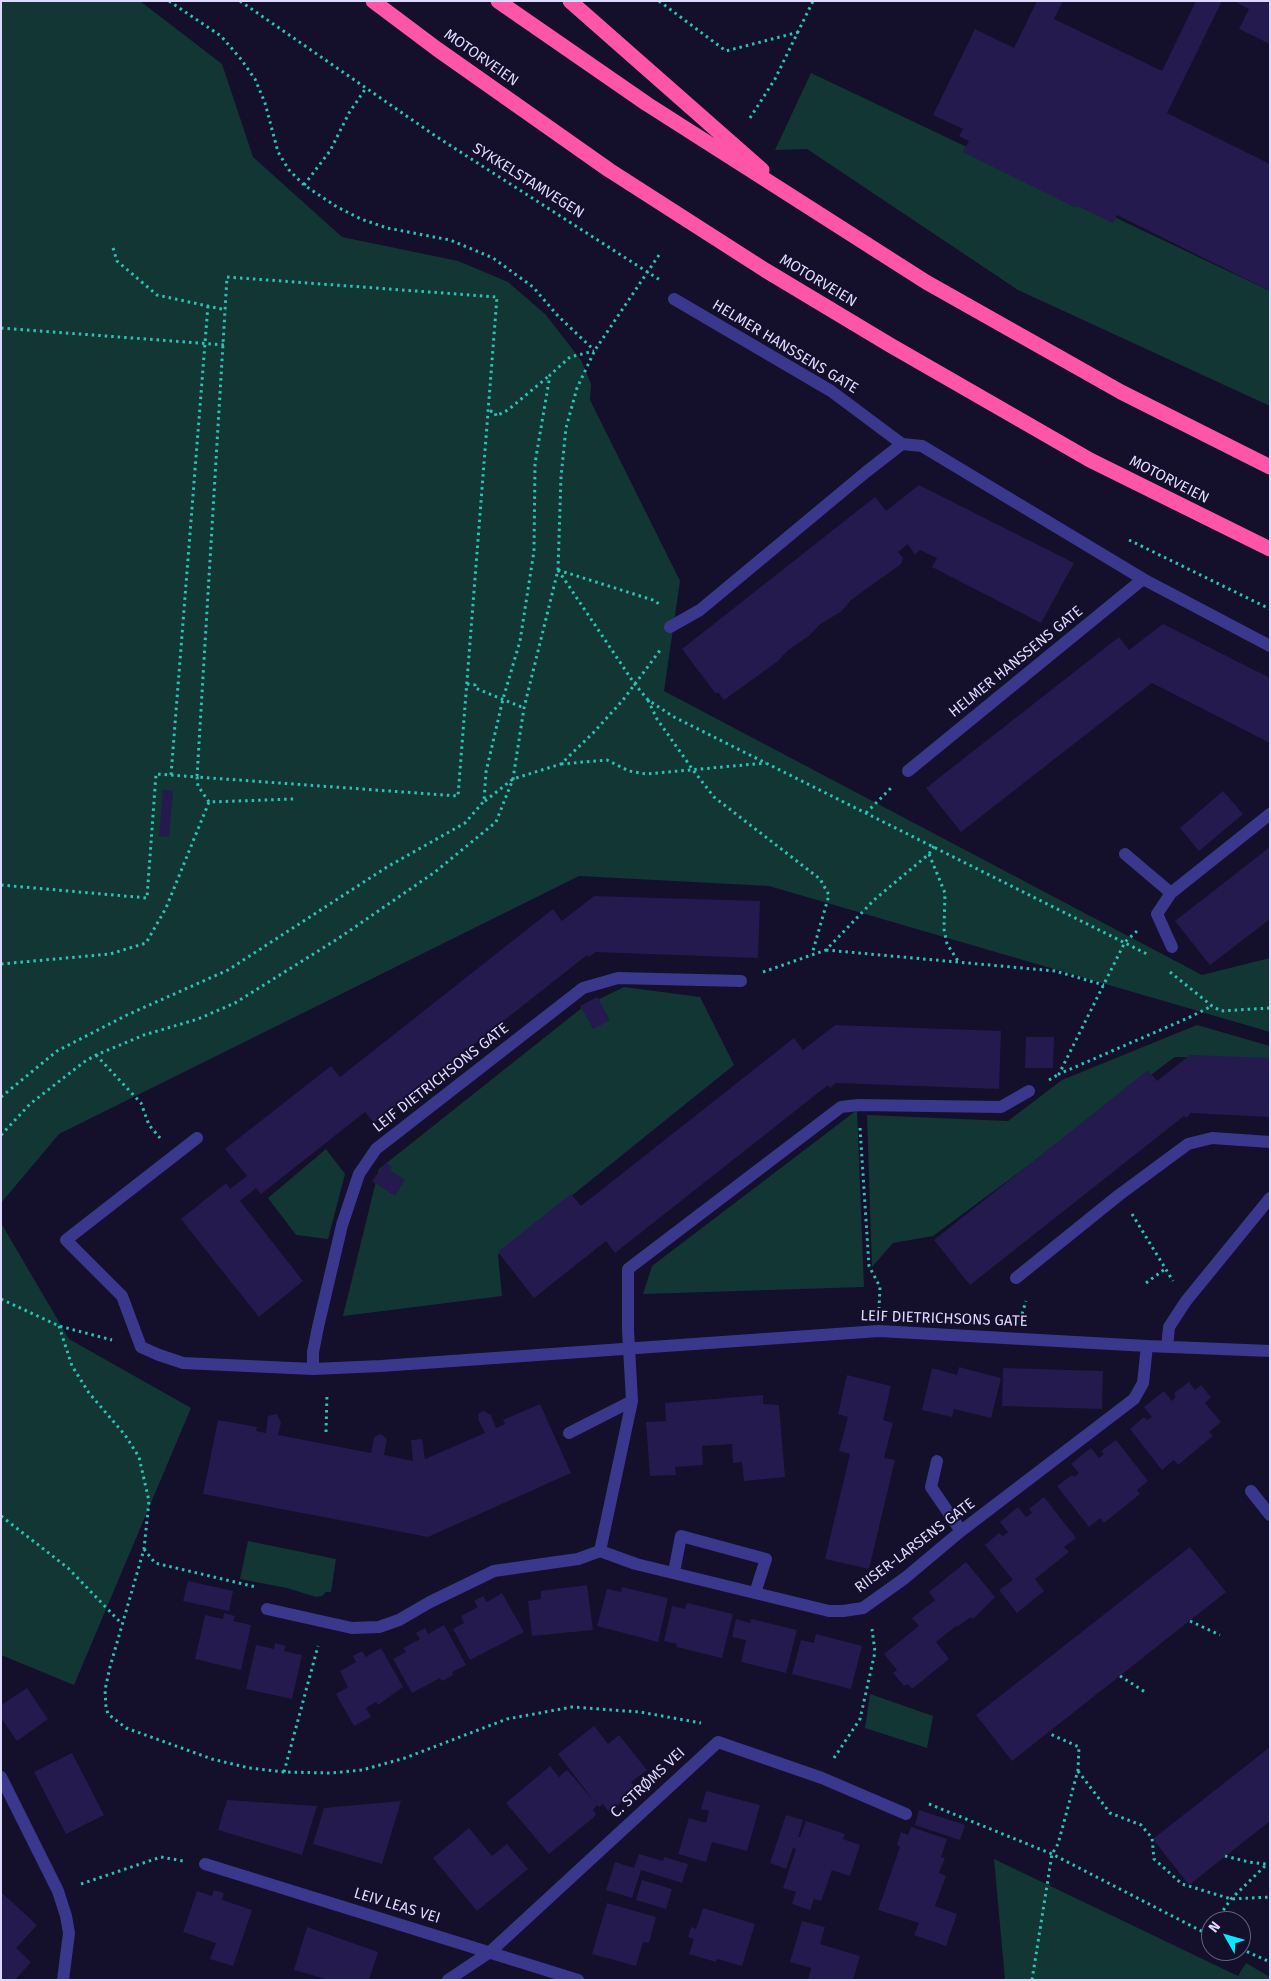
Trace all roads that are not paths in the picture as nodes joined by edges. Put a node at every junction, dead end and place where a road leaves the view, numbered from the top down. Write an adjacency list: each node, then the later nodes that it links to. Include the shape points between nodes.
1 (373, 1): 8 (highway, MOTORVEIEN, via 609,170 765,270 1090,460)
2 (498, 1): 4 (highway, via 647,104)
3 (570, 1): 4 (highway)
4 (803, 205): 7 (highway, via 926,282 1096,377)
5 (674, 299): 6 (street, HELMER HANSSENS GATE, via 831,391)
6 (902, 444): 9 (street, HELMER HANSSENS GATE, via 922,446); 10 (street, via 700,610)
7 (1270, 467)
8 (1270, 549)
9 (1143, 579): 11 (street, HELMER HANSSENS GATE); 12 (street, HELMER HANSSENS GATE)
10 (670, 627)
11 (1270, 646)
12 (908, 771)
13 (1270, 814): 15 (street)
14 (1125, 854): 15 (street)
15 (1171, 893): 16 (street, via 1157,914)
16 (1172, 947)
17 (741, 982): 27 (street, LEIF DIETRICHSONS GATE, via 618,978 583,988 376,1149 358,1174 342,1225 316,1335)
18 (1029, 1090): 25 (street, via 1002,1107 841,1107 628,1269)
19 (197, 1138): 27 (street, LEIF DIETRICHSONS GATE, via 66,1240 122,1296 142,1347 184,1362)
20 (1270, 1142): 22 (street, via 1212,1138 1188,1144)
21 (1270, 1198): 24 (street, via 1186,1301 1169,1327)
22 (1016, 1278)
23 (1147, 1346): 24 (street, LEIF DIETRICHSONS GATE); 25 (street, LEIF DIETRICHSONS GATE, via 879,1330); 33 (street, RIISER-LARSENS GATE, via 1143,1383 1134,1399)
24 (1167, 1347): 26 (street, LEIF DIETRICHSONS GATE)
25 (629, 1350): 27 (street, LEIF DIETRICHSONS GATE); 28 (street)
26 (1270, 1351)
27 (313, 1368)
28 (632, 1401): 29 (street); 34 (street)
29 (570, 1433)
30 (937, 1461): 33 (street, via 931,1487)
31 (1251, 1491): 32 (street)
32 (1270, 1515)
33 (962, 1531): 36 (street, RIISER-LARSENS GATE, via 863,1608 829,1611)
34 (600, 1551): 35 (street, RIISER-LARSENS GATE); 37 (street, via 578,1559 494,1572 379,1627 352,1628)
35 (674, 1572): 36 (street, RIISER-LARSENS GATE); 36 (street, via 682,1536 766,1559)
36 (755, 1593)
37 (267, 1610)
38 (1, 1778): 42 (street, via 58,1891 69,1933)
39 (906, 1814): 41 (street, C. STRØMS VEI, via 822,1778 718,1742)
40 (206, 1864): 41 (street, LEIV LEAS VEI)
41 (490, 1952): 43 (street, C. STRØMS VEI); 44 (street, LEIV LEAS VEI)
42 (63, 1980)
43 (448, 1980)
44 (578, 1980)

